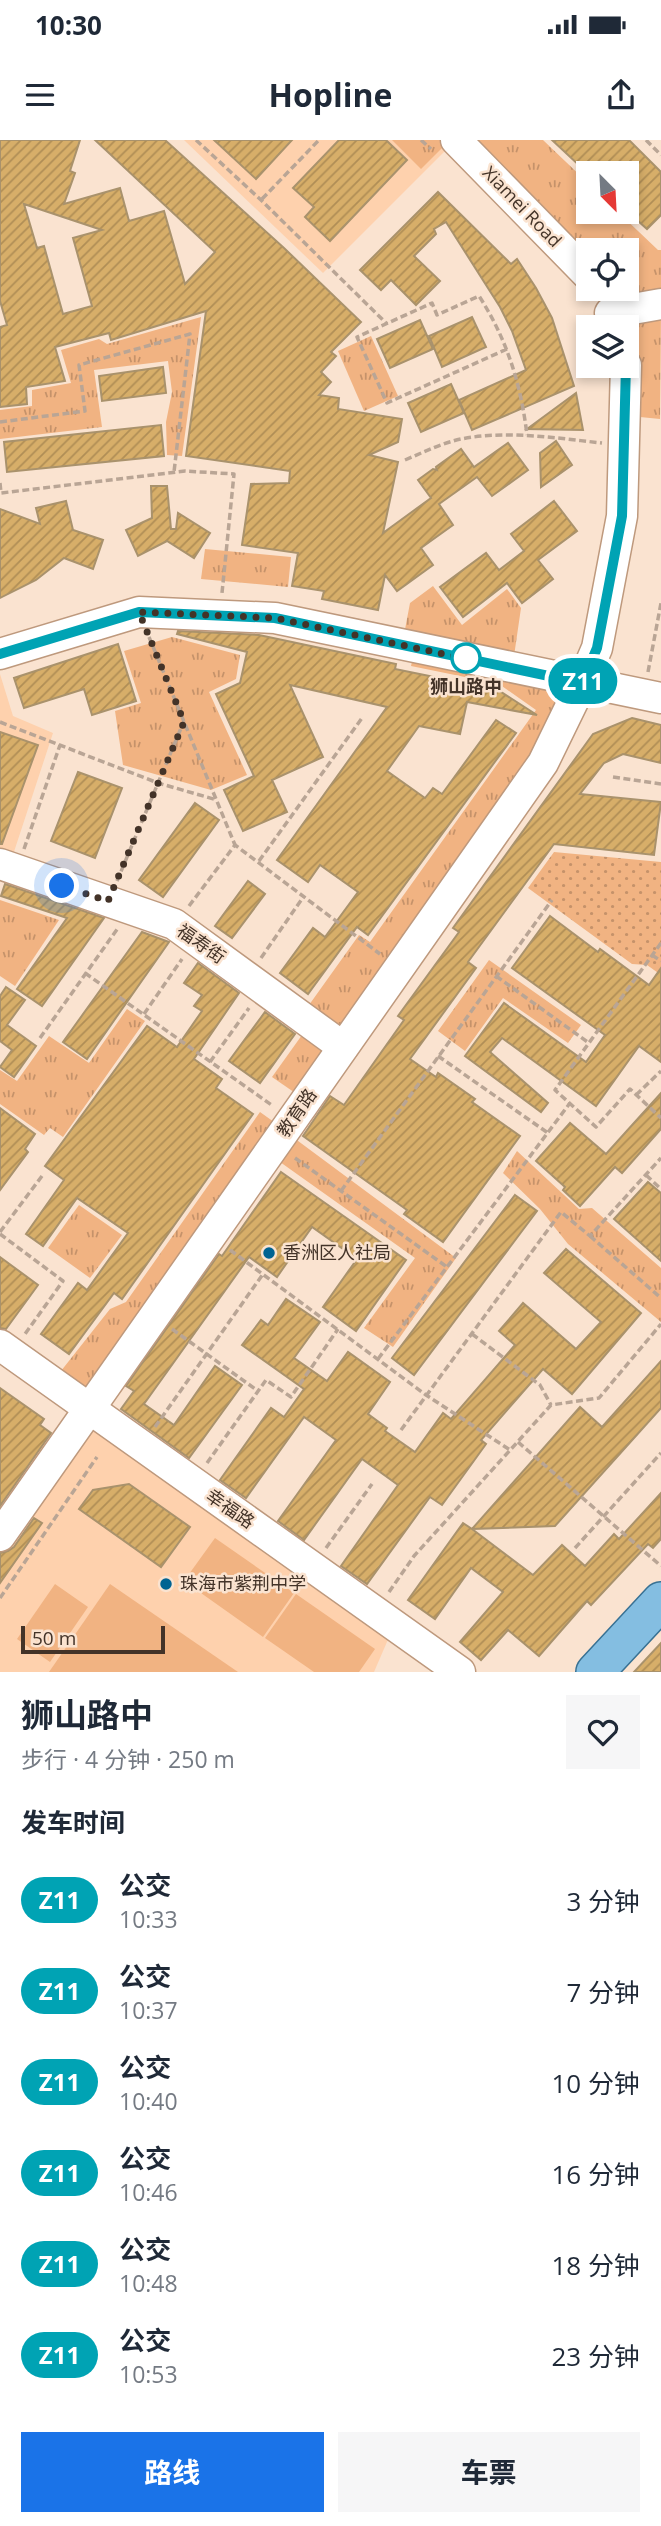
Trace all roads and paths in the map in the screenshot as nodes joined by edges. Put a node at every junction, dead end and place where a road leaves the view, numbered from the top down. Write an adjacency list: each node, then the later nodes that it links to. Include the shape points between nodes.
1 (196, 140): 7 (path)
2 (319, 140): 7 (path)
3 (421, 140): 5 (path)
4 (646, 140): 6 (path)
5 (443, 145): 8 (street, Xiamei Road)
6 (661, 155)
7 (261, 200): 11 (path)
8 (576, 264)
9 (661, 304): 10 (street)
10 (607, 310)
11 (387, 324): 12 (path, via 432,303 437,315 479,296); 12 (path, via 358,337 387,403)
12 (508, 349): 15 (path)
13 (626, 378): 16 (street)
14 (0, 422): 18 (path, via 85,411 79,365 190,334)
15 (527, 435): 16 (path); 17 (path, via 462,439)
16 (625, 445): 24 (street, via 622,516 597,648)
17 (405, 460)
18 (174, 472): 19 (path, via 1,493); 22 (path, via 234,474)
19 (0, 483)
20 (661, 603): 25 (path)
21 (139, 612): 22 (street); 23 (street); 28 (path)
22 (220, 615): 24 (street, via 275,618)
23 (0, 654)
24 (582, 683): 25 (street); 44 (street, 教育路, via 543,763)
25 (653, 697)
26 (362, 718): 35 (path)
27 (0, 722): 29 (path)
28 (184, 722): 31 (path); 33 (path)
29 (60, 745): 31 (path); 36 (path)
30 (613, 778): 32 (path)
31 (158, 783): 33 (path); 39 (path)
32 (661, 784)
33 (217, 800): 34 (path)
34 (235, 845): 35 (path); 40 (path)
35 (259, 862): 37 (path)
36 (8, 867): 39 (street, 福寿街)
37 (304, 897): 44 (path); 47 (path)
38 (552, 900): 46 (path)
39 (120, 905): 40 (street, 福寿街); 45 (path)
40 (185, 932): 47 (street, 福寿街); 48 (path)
41 (661, 943): 42 (path)
42 (652, 955): 43 (path); 50 (path)
43 (661, 961)
44 (399, 967): 51 (street, 教育路)
45 (85, 973): 48 (path); 49 (path)
46 (496, 976): 50 (path); 52 (path)
47 (255, 983): 51 (street, 福寿街); 53 (path)
48 (144, 1014): 53 (path)
49 (40, 1038)
50 (589, 1043): 56 (path, via 555,1090)
51 (343, 1047): 58 (street, 教育路)
52 (438, 1056): 59 (path); 64 (path)
53 (210, 1062): 58 (path)
54 (661, 1071): 55 (path)
55 (636, 1095): 56 (path, via 630,1089 596,1127); 57 (path)
56 (570, 1103): 59 (path)
57 (661, 1118)
58 (283, 1132): 64 (path); 66 (street, 教育路)
59 (548, 1133): 68 (path)
60 (661, 1158): 61 (path)
61 (646, 1175): 63 (path); 67 (path)
62 (42, 1176): 65 (path)
63 (661, 1189)
64 (341, 1191): 68 (path)
65 (0, 1233): 75 (path, via 64,1281)
66 (210, 1236): 69 (path); 71 (street, 教育路)
67 (590, 1236): 70 (path); 74 (path, via 561,1212)
68 (447, 1266): 77 (path)
69 (263, 1275): 73 (path); 76 (path)
70 (661, 1298)
71 (153, 1316): 76 (path); 81 (street, 教育路)
72 (661, 1324): 80 (path, via 599,1398)
73 (338, 1329): 77 (path); 78 (path, via 291,1397 266,1380)
74 (472, 1334): 79 (path); 80 (path, via 540,1385)
75 (6, 1349): 81 (street, 幸福路)
76 (206, 1354): 78 (path); 84 (path)
77 (378, 1359): 79 (path)
78 (258, 1391): 88 (path)
79 (426, 1395): 82 (path); 85 (path)
80 (551, 1405): 83 (path)
81 (89, 1408): 84 (street, 幸福路); 91 (street, 教育路)
82 (401, 1430)
83 (518, 1442): 85 (path); 90 (path)
84 (141, 1445): 88 (street, 幸福路)
85 (510, 1450): 97 (path, via 414,1556)
86 (661, 1454): 90 (path)
87 (97, 1457): 95 (path)
88 (193, 1482): 94 (street, 幸福路)
89 (372, 1484): 94 (path)
90 (604, 1516): 92 (path); 93 (path)
91 (0, 1536)
92 (575, 1548)
93 (661, 1566)
94 (313, 1567): 97 (street, 幸福路)
95 (0, 1598)
96 (661, 1601): 99 (main road)
97 (375, 1612): 98 (street, 幸福路)
98 (460, 1672)
99 (595, 1672)

